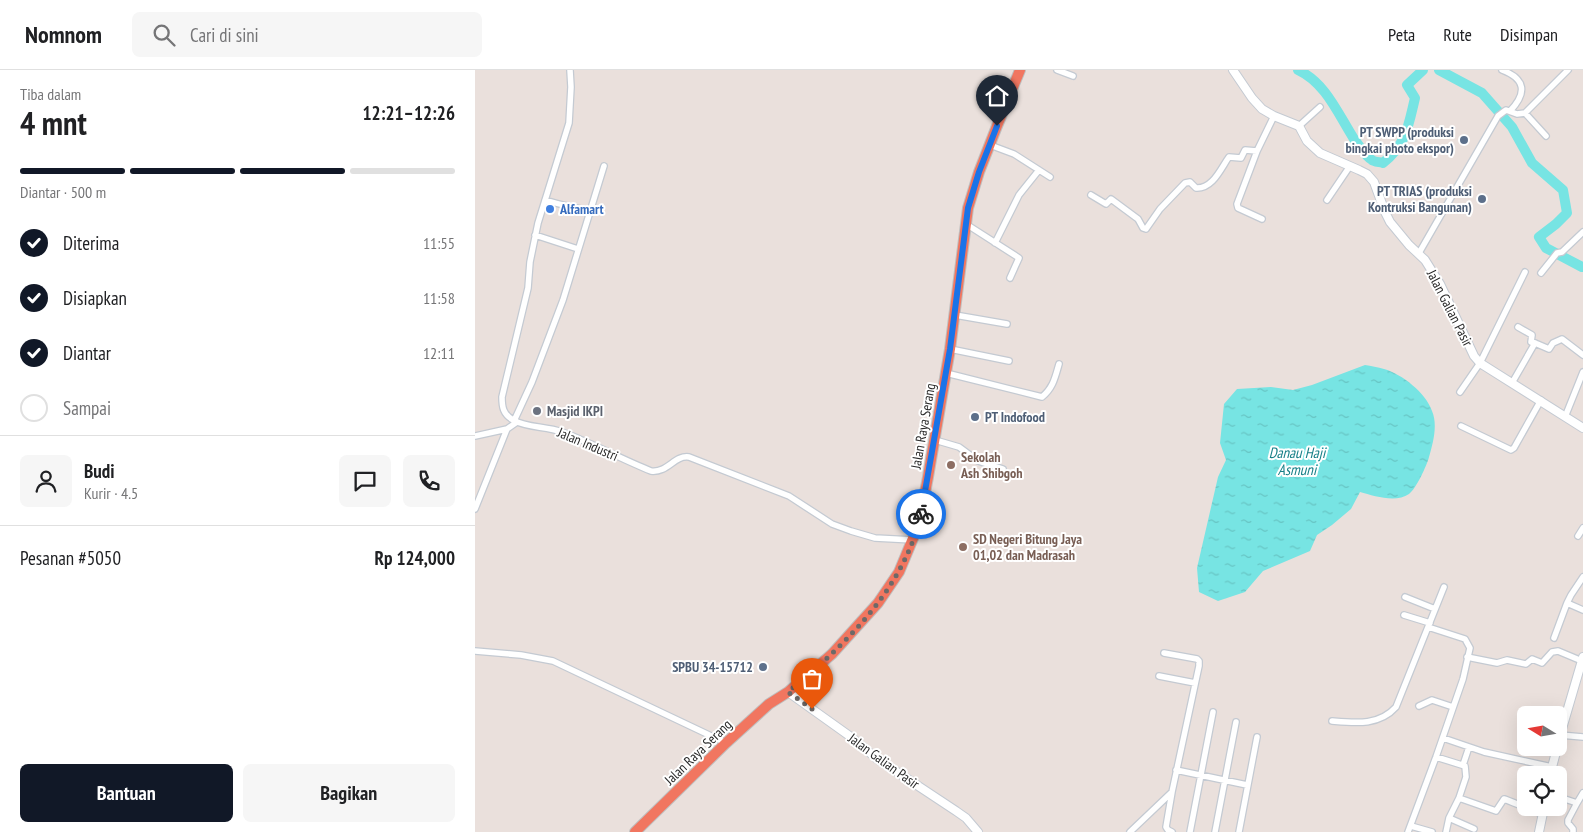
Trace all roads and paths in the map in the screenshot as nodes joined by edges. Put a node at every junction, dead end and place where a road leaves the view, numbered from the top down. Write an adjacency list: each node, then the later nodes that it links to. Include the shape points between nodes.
1 (570, 70): 21 (street, via 569,123)
2 (1020, 70): 14 (highway, Jalan Raya Serang)
3 (1057, 70): 7 (street)
4 (1501, 70): 9 (street, via 1510,73 1521,86 1519,101)
5 (1568, 70): 10 (street)
6 (1237, 72): 11 (street, via 1258,105)
7 (1073, 76)
8 (1320, 107): 12 (street)
9 (1510, 111): 10 (street, via 1517,114); 30 (street, via 1500,114)
10 (1525, 112): 13 (street)
11 (1274, 116): 12 (street); 15 (street)
12 (1299, 126): 17 (street, Jalan Galian Pasir, via 1313,147)
13 (1546, 136)
14 (990, 144): 18 (street); 25 (highway, Jalan Raya Serang, via 968,208)
15 (1257, 152): 20 (street, via 1245,150 1241,158 1229,157 1213,180 1201,188 1185,182 1146,229 1111,199 1106,204); 24 (street, via 1237,206)
16 (604, 166): 23 (street)
17 (1350, 166): 22 (street); 30 (street, Jalan Galian Pasir, via 1367,174 1374,182 1390,222)
18 (1039, 170): 19 (street); 28 (street, via 1019,195)
19 (1049, 177)
20 (1091, 195)
21 (545, 200): 23 (street); 27 (street)
22 (1327, 200)
23 (589, 211): 29 (street)
24 (1262, 218)
25 (966, 224): 28 (street); 34 (highway, Jalan Raya Serang)
26 (1583, 232): 32 (street)
27 (535, 235): 29 (street); 49 (street, via 528,288 502,397 504,411)
28 (995, 243): 33 (street, via 1019,258)
29 (578, 250): 49 (street)
30 (1419, 253): 41 (street, Jalan Galian Pasir, via 1441,284)
31 (1525, 272): 41 (street)
32 (1541, 273)
33 (1010, 278)
34 (955, 315): 35 (street); 38 (highway, Jalan Raya Serang)
35 (1007, 324)
36 (1517, 327): 37 (street, via 1532,336 1531,342)
37 (1535, 343): 39 (street, via 1549,349 1553,342 1562,338); 45 (street)
38 (950, 349): 40 (street); 44 (highway, Jalan Raya Serang)
39 (1583, 356)
40 (1009, 361)
41 (1480, 363): 45 (street, Jalan Galian Pasir); 46 (street)
42 (1059, 364): 44 (street, via 1054,383 1042,397)
43 (1583, 372): 48 (street)
44 (946, 373): 54 (highway, Jalan Raya Serang)
45 (1512, 383): 47 (street, Jalan Galian Pasir)
46 (1460, 392)
47 (1541, 400): 48 (street, Jalan Galian Pasir); 50 (street, via 1511,450)
48 (1565, 417): 51 (street, Jalan Galian Pasir)
49 (516, 421): 52 (street); 59 (street, Jalan Industri, via 552,428 651,471 662,471 683,457 689,457 789,496 833,524 851,531 875,538)
50 (1461, 426)
51 (1583, 428)
52 (507, 429): 53 (street); 56 (street)
53 (475, 436)
54 (935, 440): 55 (street, via 959,447 978,461); 59 (highway, Jalan Raya Serang)
55 (1003, 469)
56 (475, 509)
57 (1583, 528): 58 (street)
58 (1578, 536)
59 (913, 540): 75 (highway, Jalan Raya Serang, via 899,572 878,603 832,654)
60 (1583, 576): 63 (street)
61 (1444, 587): 64 (street)
62 (1405, 597): 64 (street)
63 (1567, 603): 65 (street); 68 (street)
64 (1435, 608): 67 (street)
65 (1583, 610)
66 (1404, 615): 67 (street)
67 (1429, 625): 71 (street, via 1465,639 1470,648); 80 (street, via 1393,711 1379,720)
68 (1554, 638)
69 (475, 651): 86 (street, via 553,661)
70 (1164, 653): 74 (street, via 1199,660)
71 (1467, 657): 72 (street, via 1497,663 1507,660 1525,664 1532,659 1542,663 1552,652 1558,651); 77 (street)
72 (1582, 659): 78 (street)
73 (1159, 676): 74 (street)
74 (1195, 683): 91 (street)
75 (788, 692): 86 (highway, Jalan Raya Serang, via 769,704); 106 (street, Jalan Galian Pasir, via 876,758 957,811)
76 (1419, 706): 77 (street, via 1432,700)
77 (1453, 707): 85 (street)
78 (1567, 710)
79 (1213, 712): 92 (street)
80 (1332, 721)
81 (1236, 722): 93 (street)
82 (1257, 737): 94 (street)
83 (1567, 737): 84 (street)
84 (1583, 737)
85 (1443, 738): 87 (street); 88 (street)
86 (726, 743): 105 (highway, Jalan Raya Serang)
87 (1469, 747): 89 (street); 90 (street)
88 (1437, 757): 89 (street); 103 (street)
89 (1463, 765): 97 (street, via 1466,777)
90 (1534, 766)
91 (1177, 770): 92 (street); 95 (street)
92 (1201, 776): 93 (street); 109 (street)
93 (1225, 781): 94 (street); 110 (street)
94 (1247, 785): 111 (street)
95 (1172, 792): 107 (street); 108 (street, via 1166,827)
96 (1583, 793): 99 (street)
97 (1459, 798): 100 (street, via 1496,811 1508,796); 102 (street)
98 (1567, 800): 99 (street)
99 (1577, 803): 115 (street, via 1568,820)
100 (1517, 804)
101 (1542, 816): 114 (street)
102 (1449, 818): 104 (street); 113 (street)
103 (1410, 829): 112 (street)
104 (1474, 829)
105 (635, 832)
106 (978, 832)
107 (1130, 832)
108 (1172, 832)
109 (1190, 832)
110 (1215, 832)
111 (1239, 832)
112 (1431, 832)
113 (1446, 832)
114 (1539, 832)
115 (1573, 832)

